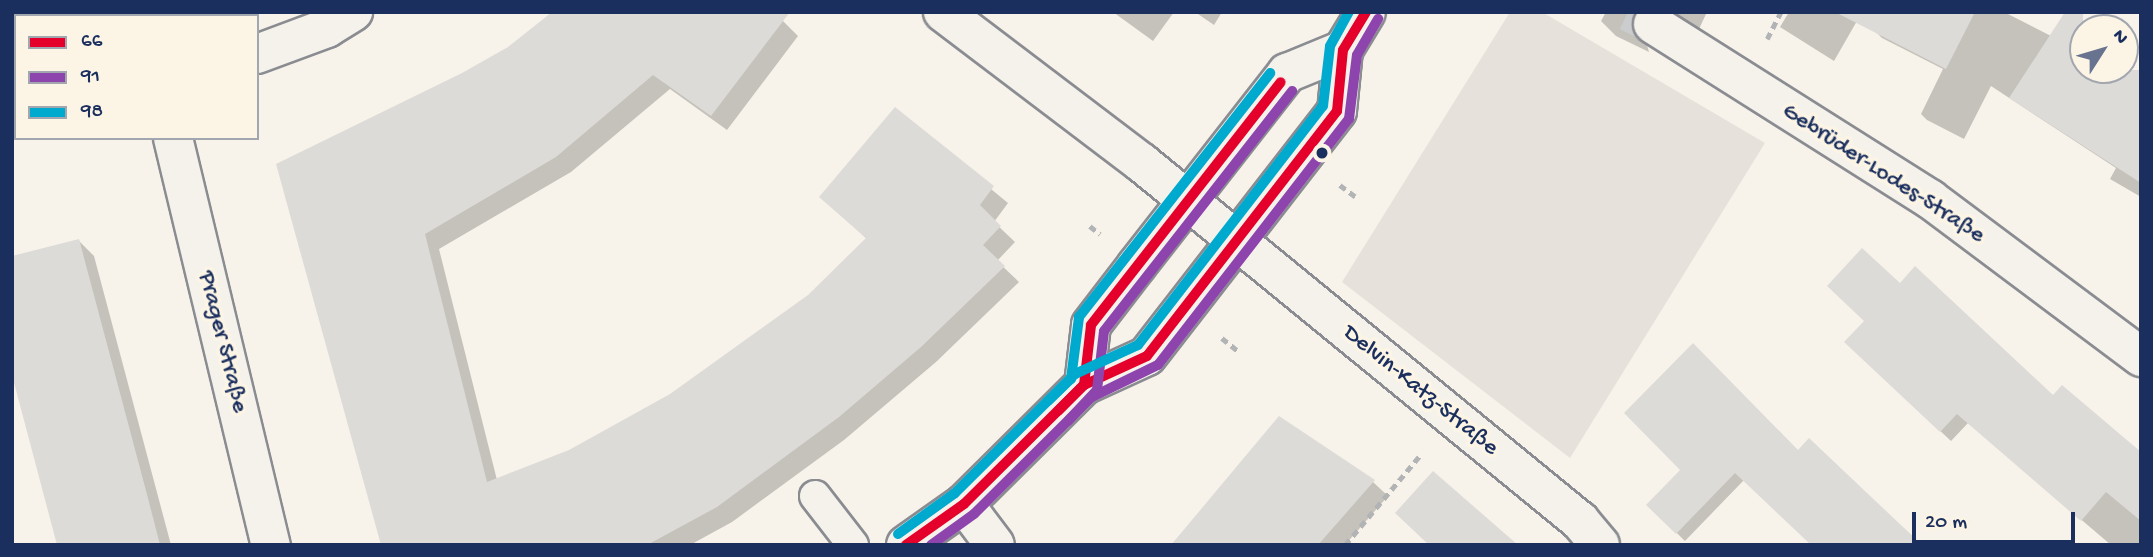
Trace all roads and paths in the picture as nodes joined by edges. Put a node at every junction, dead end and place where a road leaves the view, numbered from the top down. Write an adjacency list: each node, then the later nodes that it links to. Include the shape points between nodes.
1 (353, 12): 6 (street, via 327,28)
2 (943, 12): 8 (street)
3 (1366, 12): 5 (street)
4 (1653, 24): 10 (street, Gebrüder-Lodes-Straße, via 1930,199)
5 (1343, 50): 8 (street, via 1287,73); 9 (street, via 1337,111)
6 (259, 53)
7 (173, 140): 15 (street, Prager Straße)
8 (1188, 201): 9 (street, Delvin-Katz-Straße); 11 (street, via 1091,325)
9 (1237, 240): 11 (street, via 1147,356); 12 (street, Delvin-Katz-Straße)
10 (2141, 357)
11 (1084, 385): 14 (street)
12 (1451, 417): 19 (path); 20 (street, Delvin-Katz-Straße, via 1580,521)
13 (815, 496): 16 (lane)
14 (964, 504): 17 (street); 18 (street)
15 (271, 545)
16 (853, 545)
17 (906, 545)
18 (995, 545)
19 (1345, 545)
20 (1600, 545)

